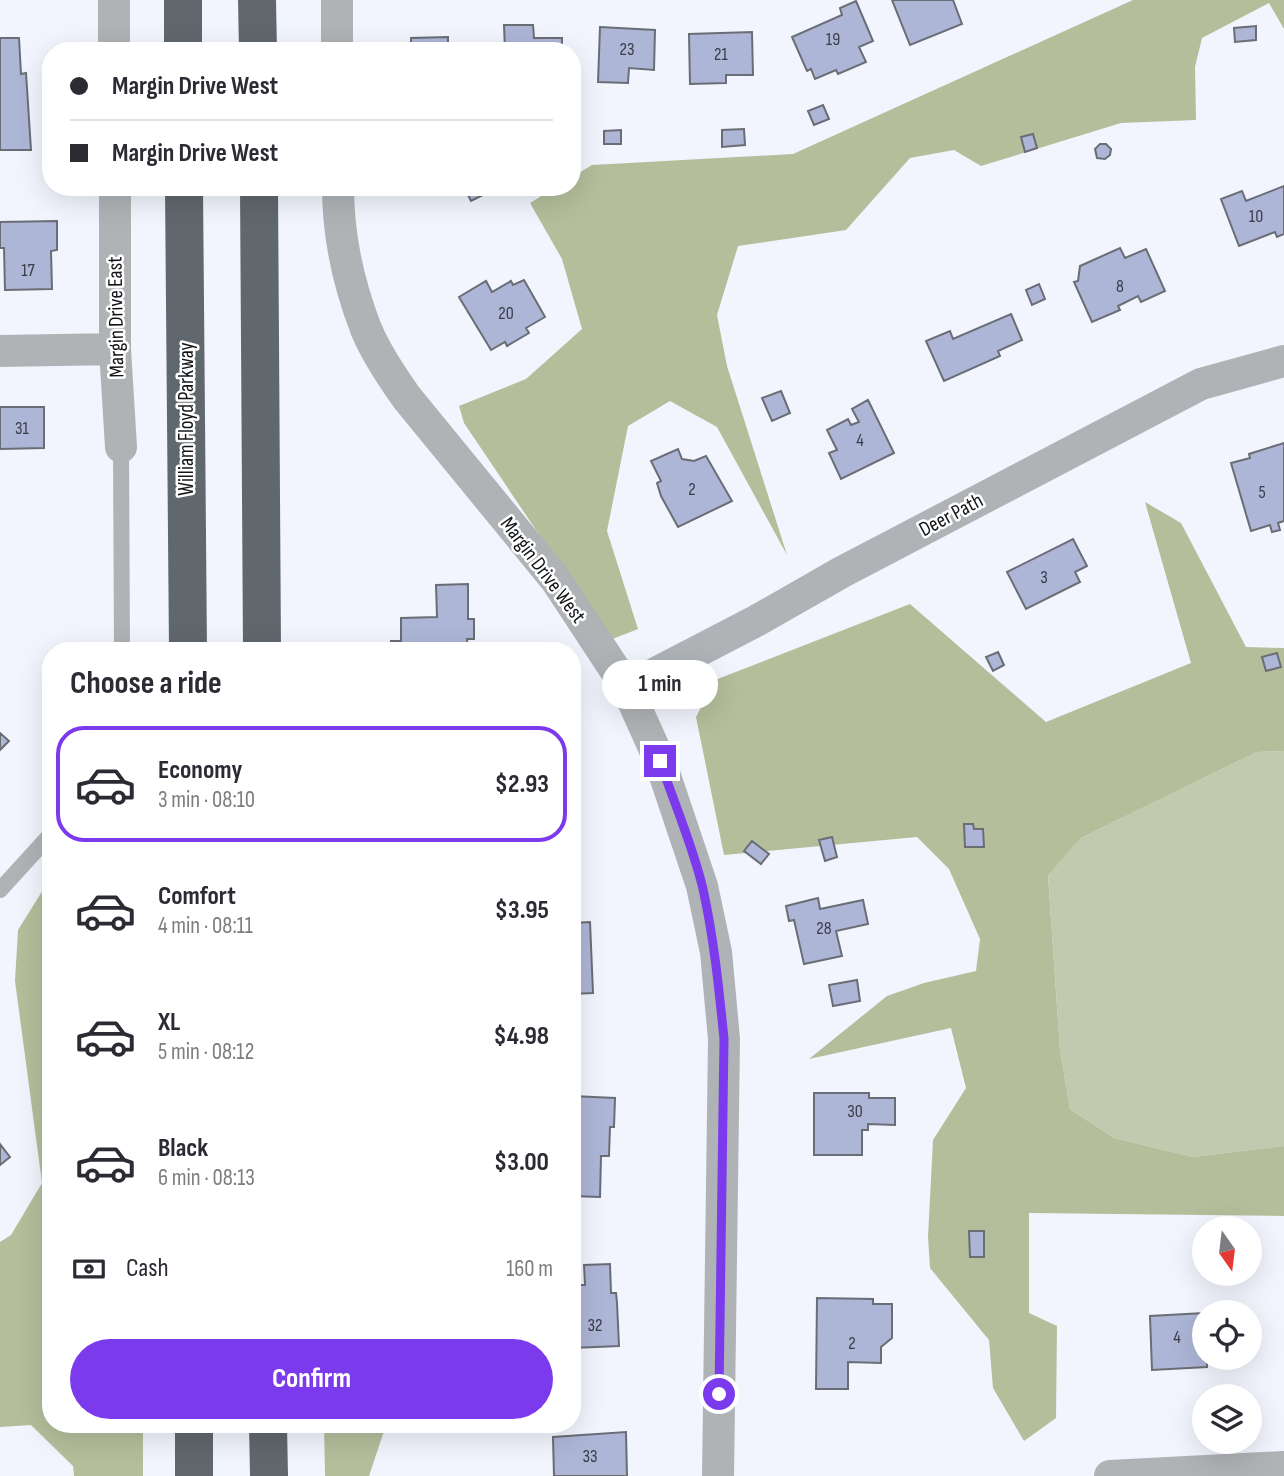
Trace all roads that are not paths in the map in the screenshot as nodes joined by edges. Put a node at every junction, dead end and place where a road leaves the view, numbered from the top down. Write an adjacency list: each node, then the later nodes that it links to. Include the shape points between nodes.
1 (114, 0): 5 (street)
2 (183, 0): 6 (highway)
3 (257, 0): 7 (highway)
4 (337, 0): 8 (street)
5 (114, 42)
6 (183, 42)
7 (258, 42)
8 (337, 42)
9 (115, 196): 13 (street, Margin Drive East)
10 (184, 196): 18 (highway, William Floyd Parkway)
11 (259, 196): 19 (highway)
12 (338, 196): 20 (street, Margin Drive West, via 349,276 367,331 391,374 556,580)
13 (116, 349): 14 (street); 16 (street, Margin Drive East)
14 (0, 351)
15 (1284, 361): 20 (street, Deer Path, via 1200,384)
16 (121, 447): 17 (lane)
17 (122, 642)
18 (188, 642)
19 (262, 642)
20 (626, 688): 28 (street, Margin Drive West, via 673,798 702,886 716,952 724,1039)
21 (42, 844): 22 (lane)
22 (0, 890)
23 (194, 1433): 26 (highway)
24 (268, 1433): 27 (highway)
25 (1284, 1467): 29 (street)
26 (194, 1476)
27 (269, 1476)
28 (718, 1476)
29 (1110, 1476)

